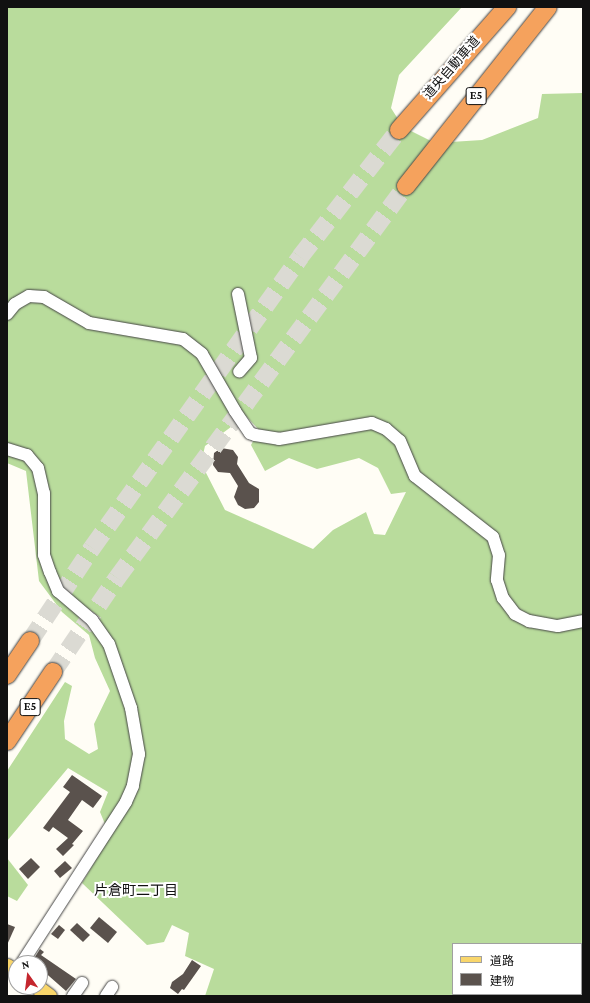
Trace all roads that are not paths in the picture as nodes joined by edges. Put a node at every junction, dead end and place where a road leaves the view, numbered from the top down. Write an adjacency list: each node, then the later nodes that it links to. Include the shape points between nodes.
1 (507, 7): 3 (highway, 道央自動車道)
2 (548, 7): 4 (highway, E5)
3 (399, 130)
4 (406, 186)
5 (238, 294): 7 (street, via 251,358)
6 (7, 314): 9 (street, via 15,304 29,296 44,296 89,323 183,339 202,354 235,411 250,433 255,435 279,439 372,424 386,428 400,441 415,476 493,537 499,554 497,580 503,598 515,614 529,621 558,626)
7 (239, 372)
8 (7, 448): 14 (street, via 26,455 38,468 44,493 44,555 50,572 58,591 92,620 109,644 131,708 139,754 133,786 126,802)
9 (583, 621)
10 (30, 641): 12 (highway)
11 (53, 672): 13 (highway, E5)
12 (7, 675)
13 (7, 741)
14 (27, 955)
15 (82, 983): 16 (street)
16 (73, 996)

